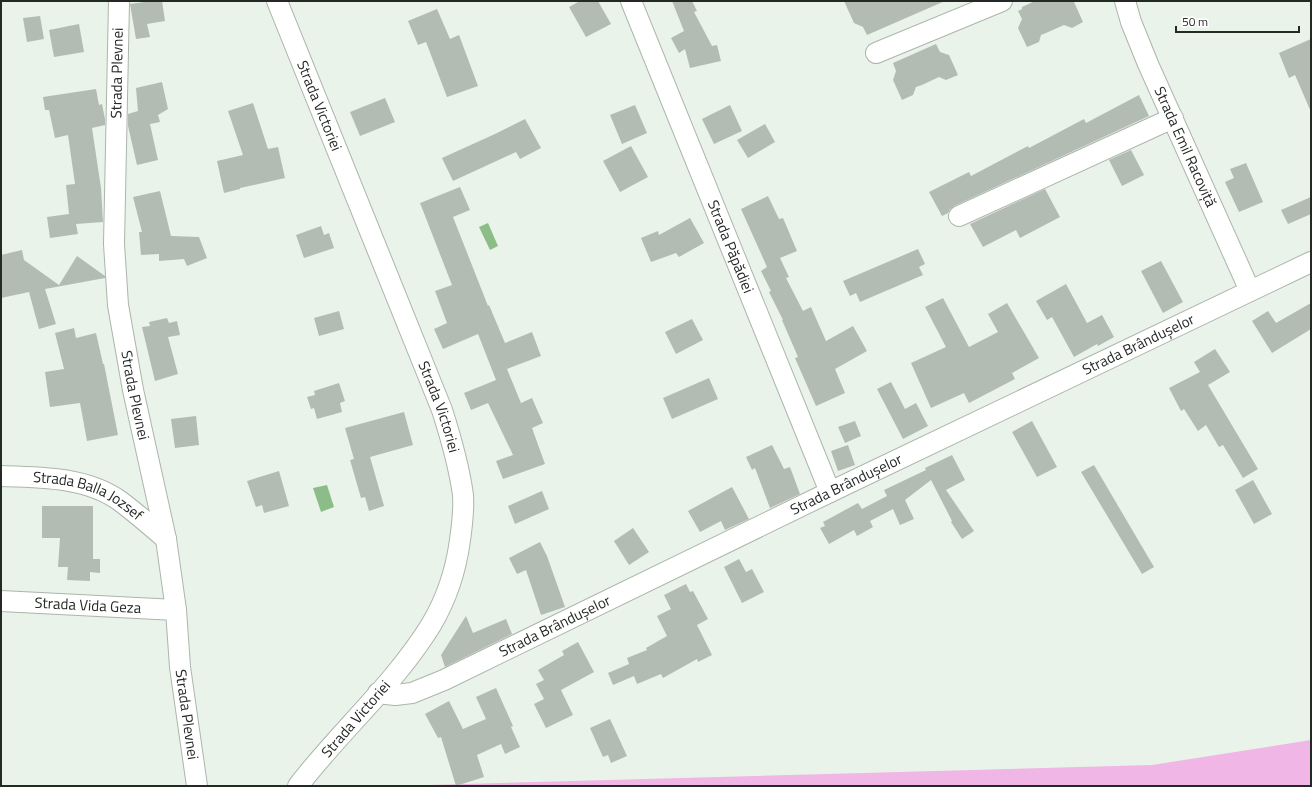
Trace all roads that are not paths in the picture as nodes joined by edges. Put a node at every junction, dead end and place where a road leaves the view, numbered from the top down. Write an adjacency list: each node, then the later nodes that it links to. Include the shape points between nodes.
1 (119, 1): 13 (street, Strada Plevnei, via 114,244 118,305 133,390)
2 (277, 1): 16 (street, Strada Victoriei, via 442,410 454,450 463,496 457,561 447,592 413,652)
3 (632, 1): 12 (street, Strada Păpădiei)
4 (1002, 1): 6 (street)
5 (1125, 1): 7 (street, Strada Emil Racoviță, via 1131,22)
6 (876, 53)
7 (1172, 118): 8 (street); 10 (street, Strada Emil Racoviță)
8 (959, 216)
9 (1311, 262): 10 (street, Strada Brândușelor)
10 (1250, 291): 12 (street, Strada Brândușelor)
11 (1, 476): 13 (street, Strada Balla Jozsef, via 63,480 94,488 119,501)
12 (830, 492): 16 (street, Strada Brândușelor, via 444,680 412,693)
13 (166, 539): 15 (street, Strada Plevnei)
14 (1, 601): 15 (street, Strada Vida Geza)
15 (176, 610): 17 (street, Strada Plevnei, via 180,668)
16 (378, 693): 18 (street, Strada Victoriei)
17 (197, 786)
18 (298, 786)

